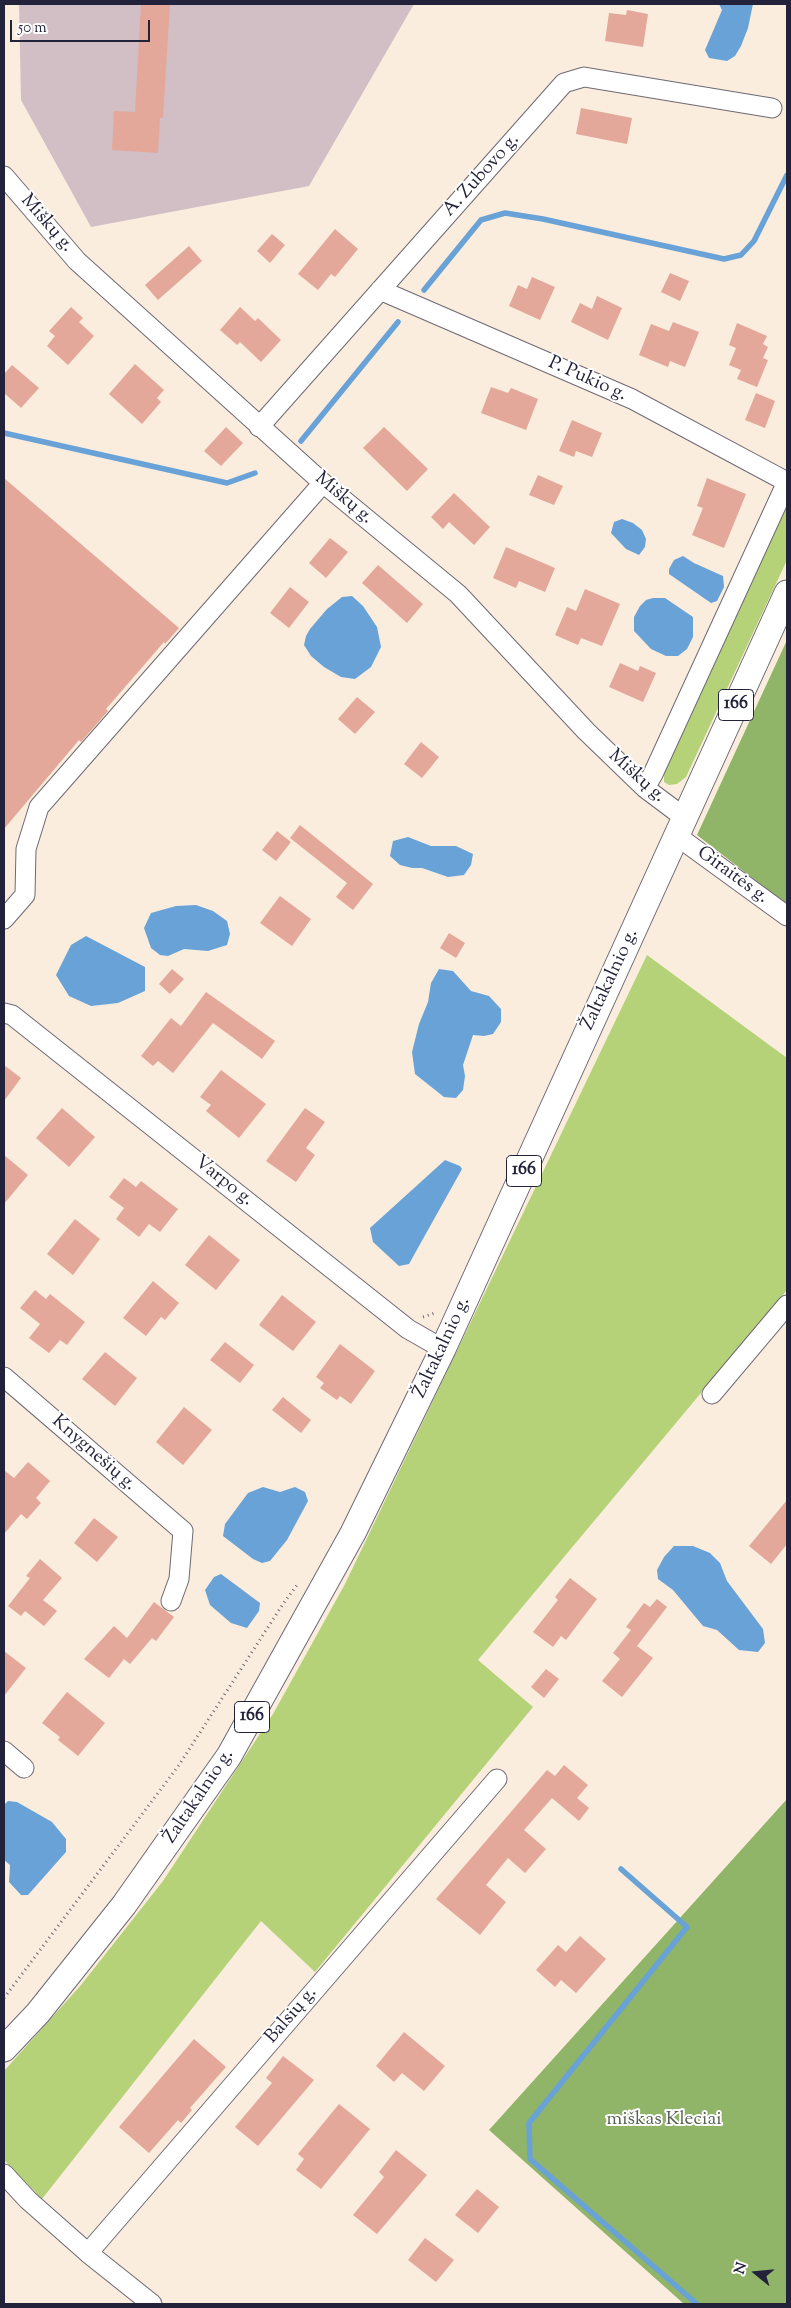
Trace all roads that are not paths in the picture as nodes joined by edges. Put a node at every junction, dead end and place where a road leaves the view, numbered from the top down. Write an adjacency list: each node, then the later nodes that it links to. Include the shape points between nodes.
1 (772, 108): 3 (street, A. Zubovo g., via 584,77 564,83)
2 (4, 176): 4 (street, Miškų g., via 77,261)
3 (380, 290): 4 (street, A. Zubovo g.); 5 (street, P. Pukio g., via 632,399)
4 (259, 427): 6 (street, Miškų g.)
5 (787, 482): 8 (street)
6 (323, 483): 8 (street, Miškų g., via 458,594 586,731); 11 (street, via 39,807 26,849 25,895)
7 (787, 593): 9 (main road, Žaltakalnio g. / 166)
8 (645, 788): 9 (street, Miškų g.)
9 (681, 827): 10 (street, Giraitės g.); 14 (main road, Žaltakalnio g. / 166)
10 (787, 916)
11 (4, 919)
12 (4, 1013): 14 (street, Varpo g., via 12,1015 414,1332)
13 (787, 1305): 16 (street)
14 (443, 1348): 21 (main road, Žaltakalnio g. / 166, via 353,1534 229,1756 124,1905 38,2013)
15 (4, 1377): 17 (street, Knygnešių g., via 183,1531 179,1579)
16 (712, 1394)
17 (170, 1601)
18 (4, 1751): 19 (street)
19 (24, 1768)
20 (497, 1778): 23 (street, Balsių g.)
21 (4, 2049)
22 (4, 2174): 23 (street)
23 (88, 2253): 24 (street)
24 (152, 2304)

